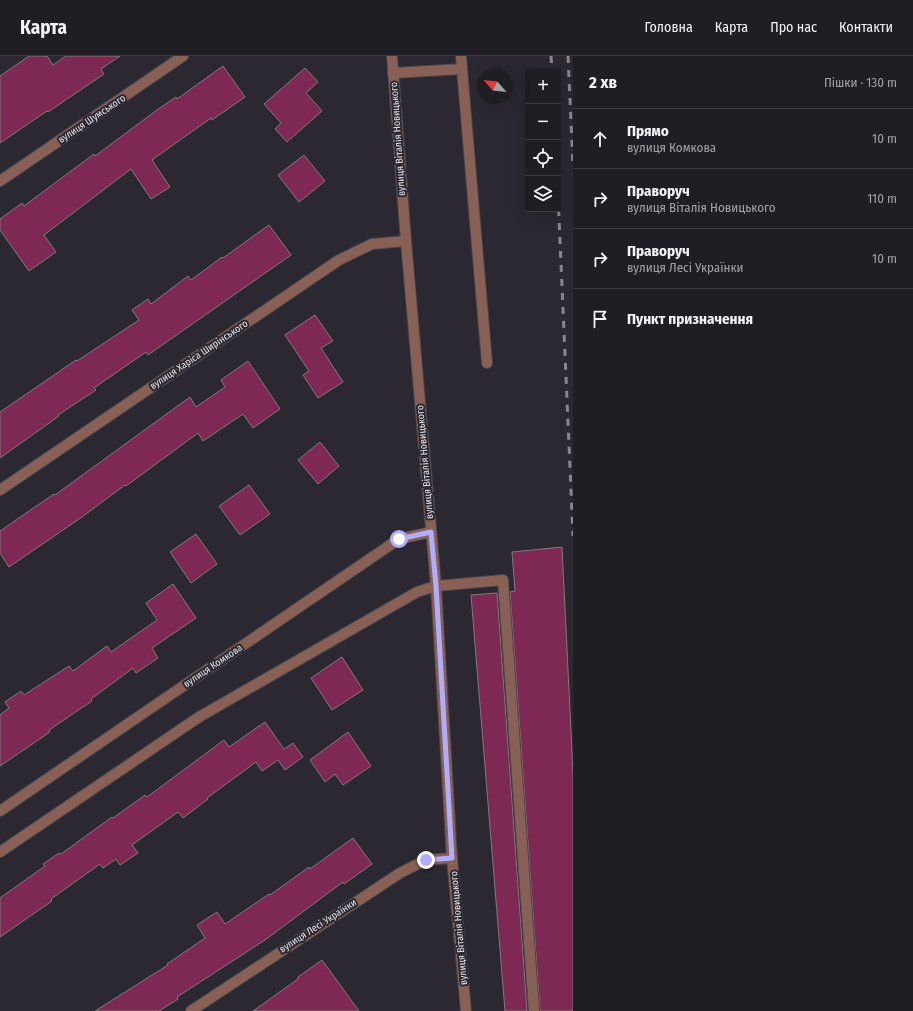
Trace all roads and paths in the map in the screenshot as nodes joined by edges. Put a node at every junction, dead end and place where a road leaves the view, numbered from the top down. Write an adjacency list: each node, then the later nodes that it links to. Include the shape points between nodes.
1 (183, 56): 6 (street, вулиця Шумського)
2 (392, 56): 5 (street, вулиця Віталія Новицького)
3 (462, 56): 4 (street)
4 (462, 69): 5 (street); 8 (street)
5 (393, 73): 7 (street, вулиця Віталія Новицького)
6 (0, 181)
7 (406, 241): 9 (street, вулиця Харіса Ширінського, via 372,244 339,260); 10 (street, вулиця Віталія Новицького)
8 (488, 362)
9 (0, 490)
10 (431, 532): 11 (street, вулиця Віталія Новицького); 12 (street, вулиця Комкова, via 399,539)
11 (436, 586): 13 (street, via 417,592 199,717); 14 (street, вулиця Віталія Новицького); 17 (street, via 503,580)
12 (0, 811)
13 (0, 852)
14 (452, 858): 15 (street, вулиця Лесі Українки, via 426,860 400,872); 16 (street, вулиця Віталія Новицького)
15 (191, 1011)
16 (466, 1011)
17 (534, 1011)

